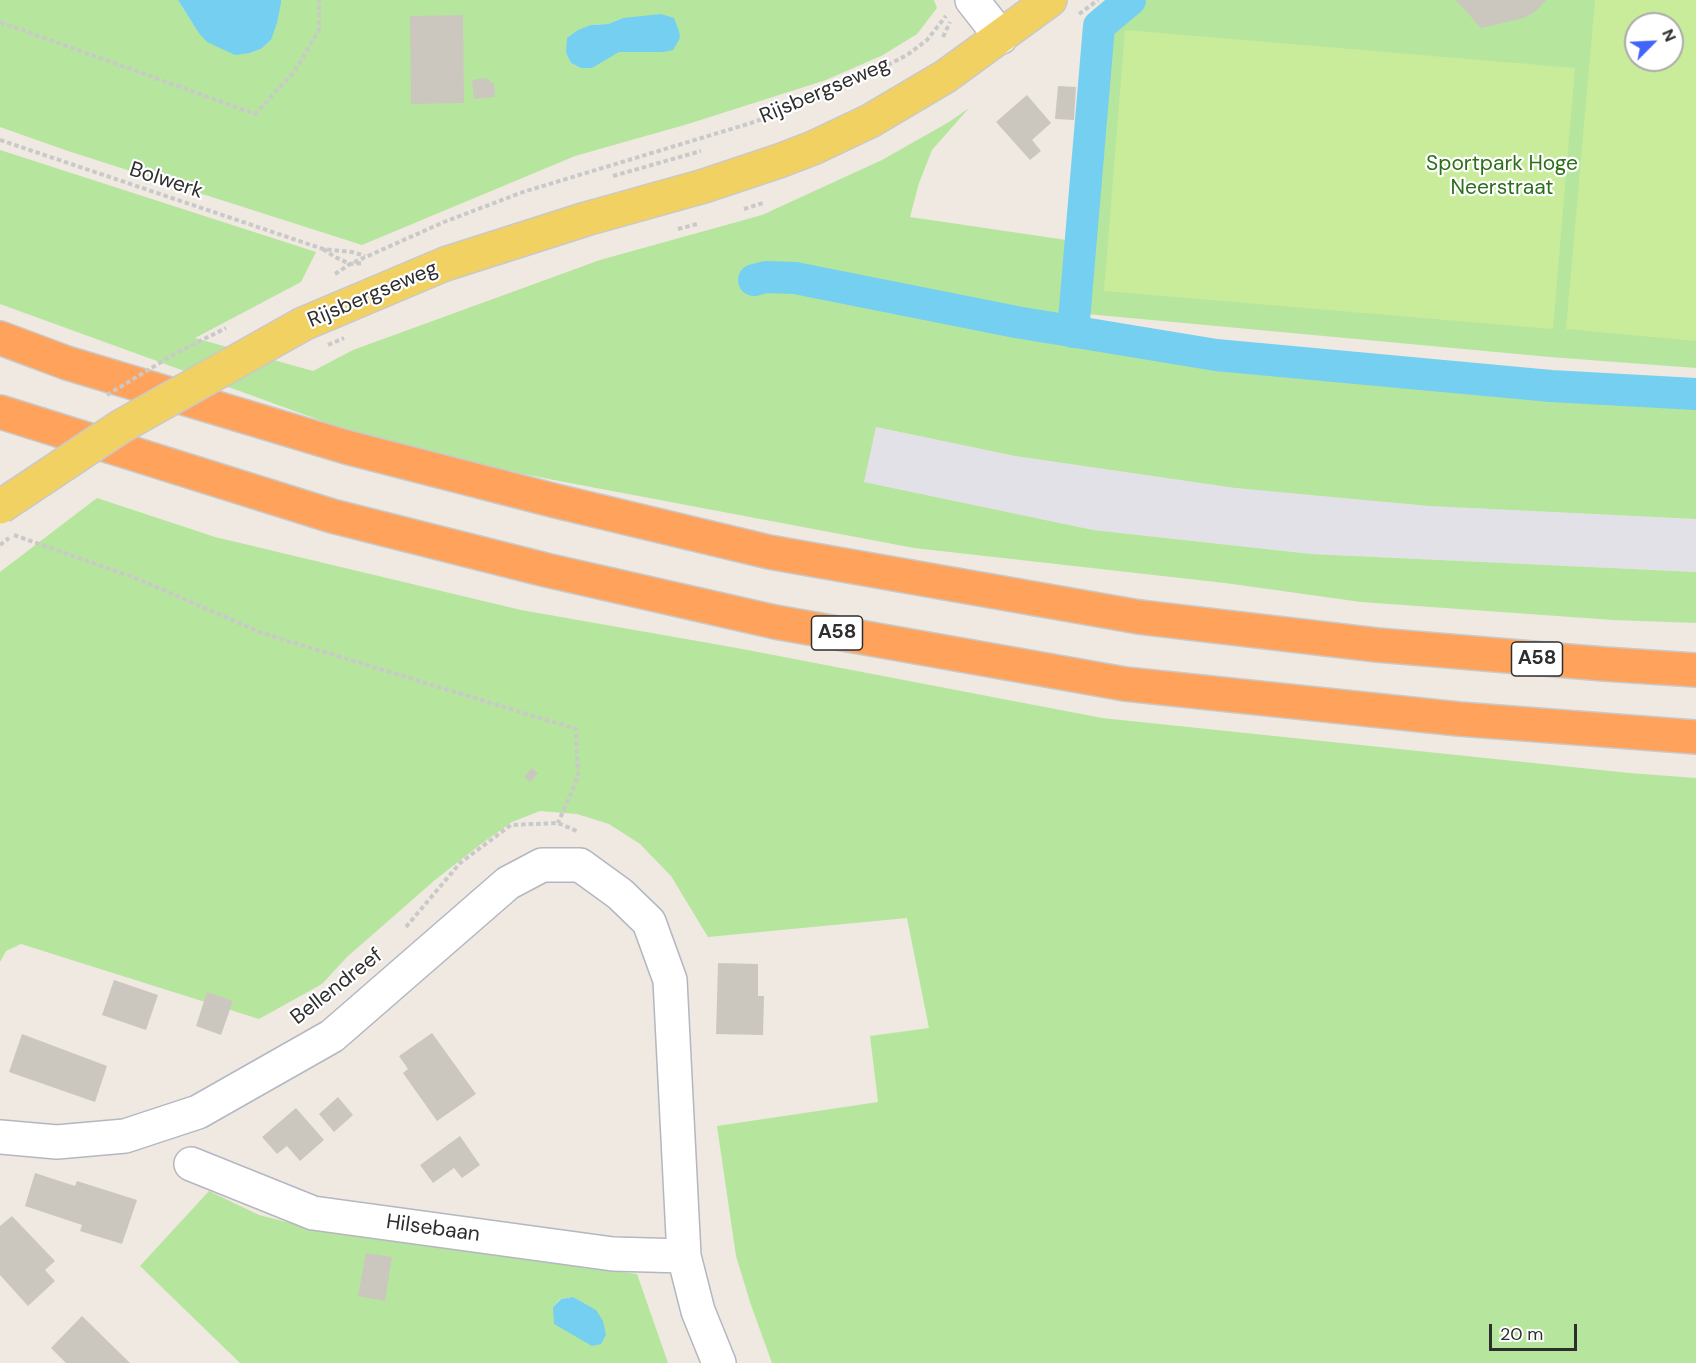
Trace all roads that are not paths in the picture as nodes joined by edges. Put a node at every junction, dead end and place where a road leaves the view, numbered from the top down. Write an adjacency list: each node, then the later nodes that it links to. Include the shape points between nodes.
1 (1050, 0): 3 (main road, Rijsbergseweg)
2 (958, 10): 3 (street)
3 (1000, 37): 6 (main road, Rijsbergseweg, bridge, via 946,76 870,121 813,148 704,186 445,264 303,324 120,426)
4 (0, 338): 7 (highway, A58, via 67,363 346,447 769,552 1138,617 1377,645)
5 (0, 411): 8 (highway, A58, via 332,516 775,622 1125,684 1459,719)
6 (7, 521)
7 (1696, 670)
8 (1696, 737)
9 (0, 1137): 11 (street, Bellendreef, via 57,1142 125,1136 198,1112 332,1036 508,884 543,865 580,865 620,894 649,922 670,980)
10 (191, 1164): 11 (street, Hilsebaan, via 314,1213 613,1254)
11 (684, 1256): 12 (street, via 698,1311)
12 (718, 1363)

